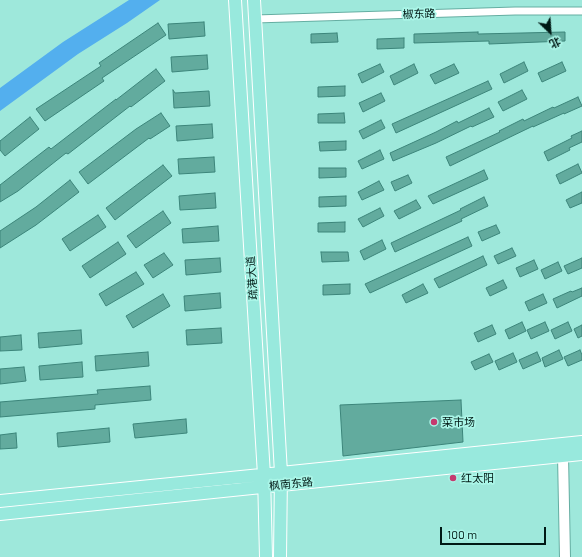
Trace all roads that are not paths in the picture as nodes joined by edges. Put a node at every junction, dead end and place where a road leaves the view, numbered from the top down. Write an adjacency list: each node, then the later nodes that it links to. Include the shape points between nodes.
1 (235, 0): 8 (main road, 疏港大道)
2 (254, 0): 4 (main road, 疏港大道)
3 (582, 11): 4 (street, 椒东路)
4 (255, 19): 9 (main road, 疏港大道)
5 (582, 442): 9 (main road)
6 (582, 454): 7 (main road, 枫南东路)
7 (563, 455): 9 (main road, 枫南东路); 15 (street)
8 (264, 475): 9 (main road); 10 (main road, 疏港大道); 11 (main road)
9 (281, 479): 10 (main road, 枫南东路); 14 (main road, 疏港大道)
10 (264, 487): 12 (main road, 枫南东路); 13 (main road, 疏港大道)
11 (0, 501)
12 (0, 514)
13 (266, 557)
14 (280, 557)
15 (565, 557)

